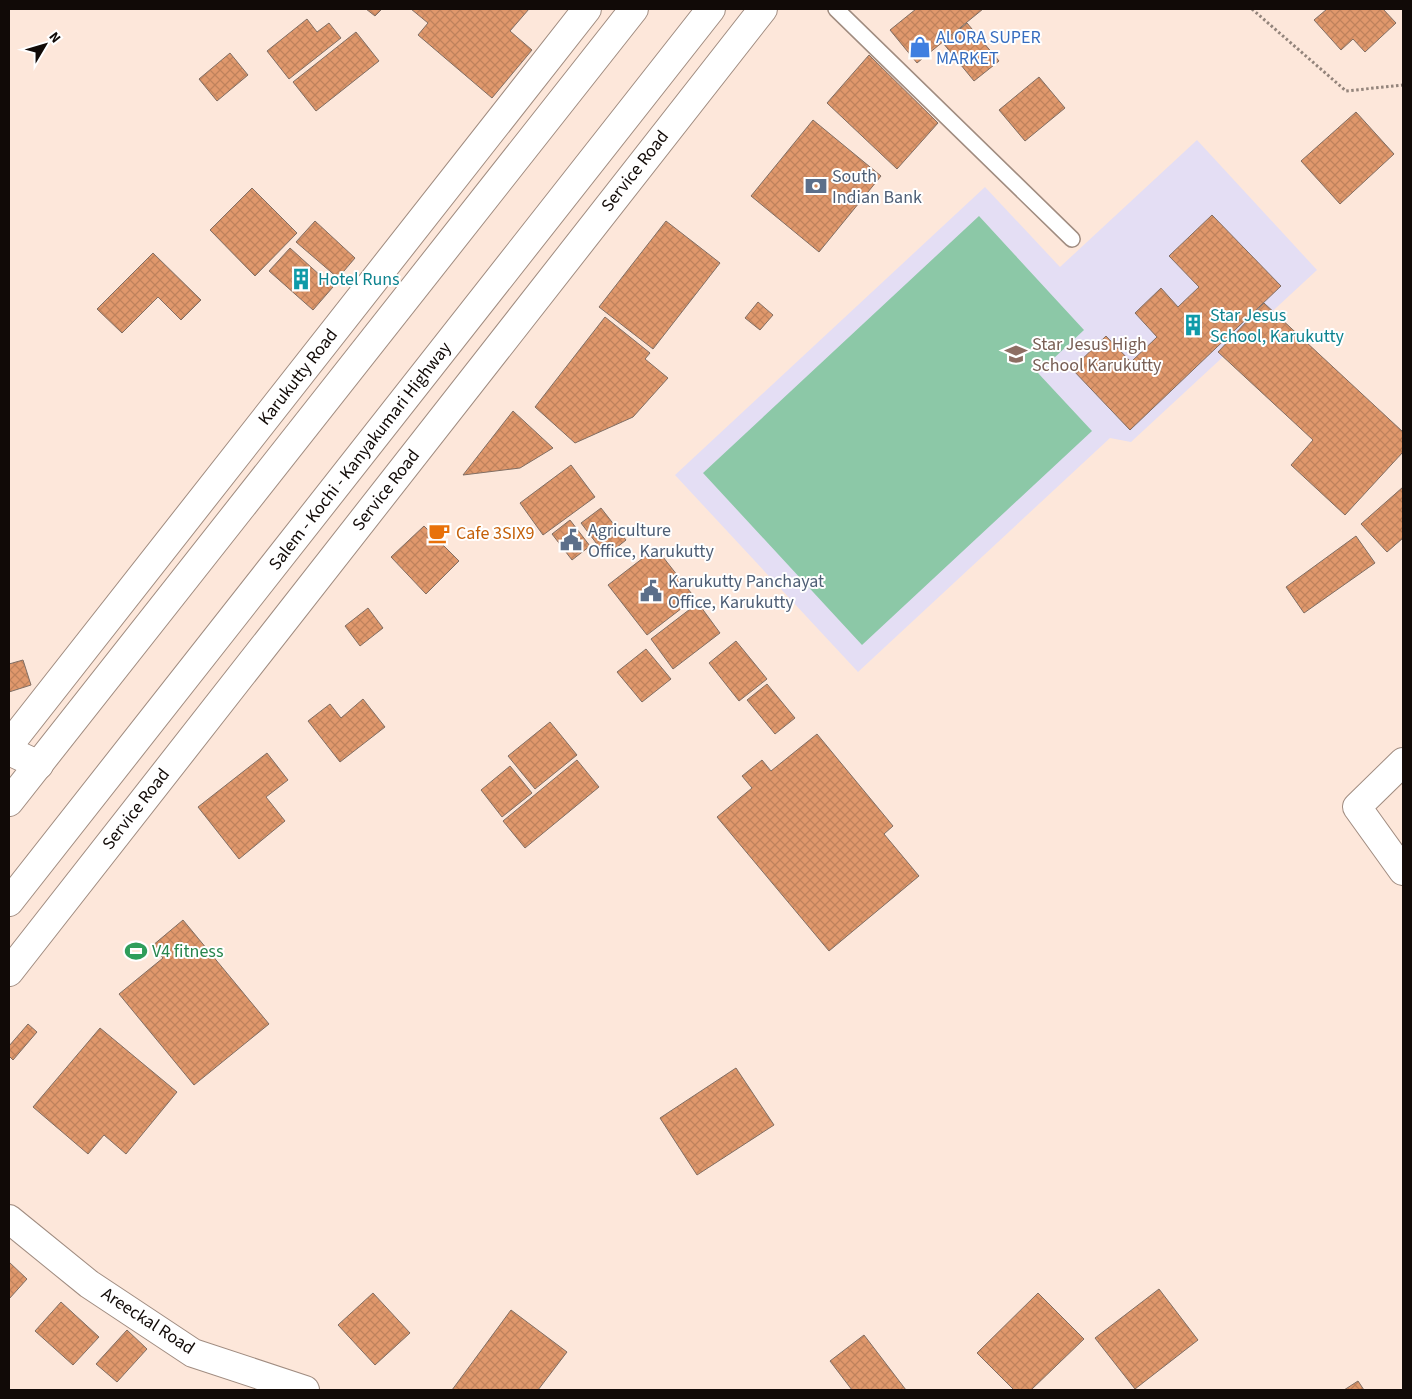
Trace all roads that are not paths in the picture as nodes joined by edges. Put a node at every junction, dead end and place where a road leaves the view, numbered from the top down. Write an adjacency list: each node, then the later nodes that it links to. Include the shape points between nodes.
1 (587, 9): 7 (main road, Karukutty Road)
2 (634, 9): 10 (main road)
3 (711, 9): 13 (main road, Salem - Kochi - Kanyakumari Highway)
4 (763, 9): 14 (main road, Service Road)
5 (836, 9): 6 (lane)
6 (1072, 239)
7 (9, 745)
8 (9, 751): 10 (main road)
9 (1403, 762): 12 (main road, via 1357,807)
10 (39, 765): 11 (main road)
11 (9, 802)
12 (1403, 871)
13 (9, 902)
14 (9, 972)
15 (9, 1219): 16 (main road, Areeckal Road, via 89,1284 193,1353)
16 (305, 1390)

